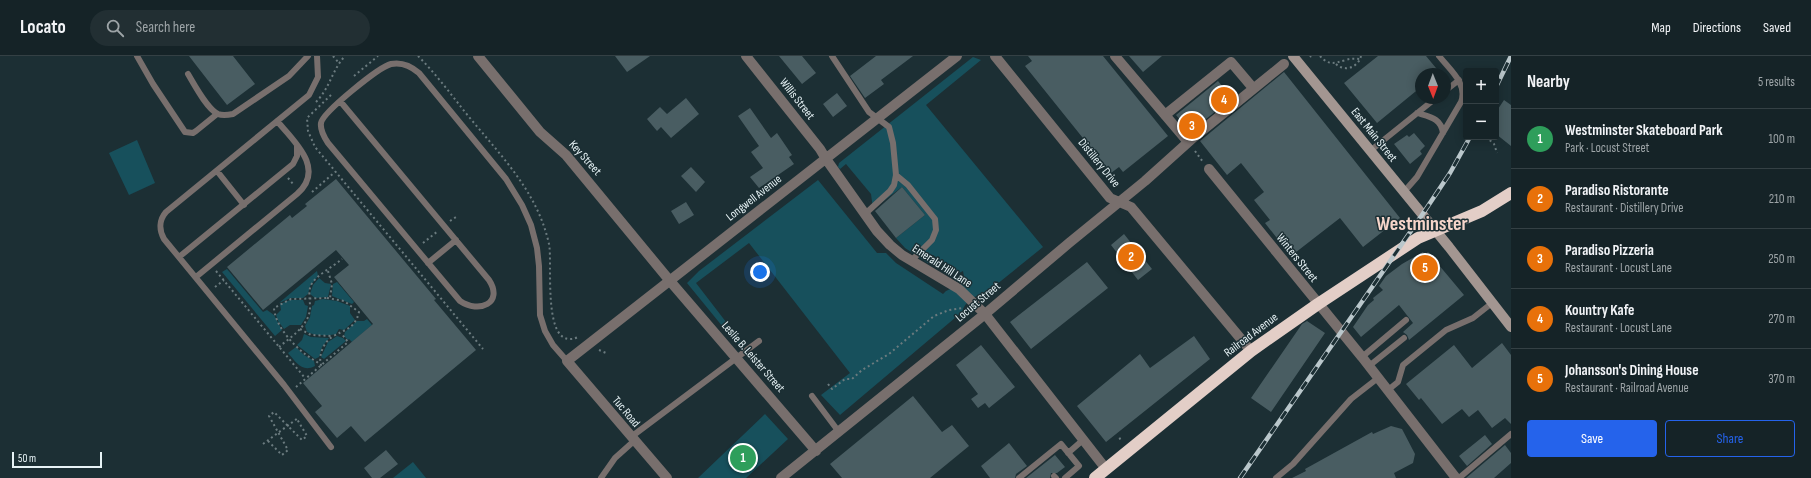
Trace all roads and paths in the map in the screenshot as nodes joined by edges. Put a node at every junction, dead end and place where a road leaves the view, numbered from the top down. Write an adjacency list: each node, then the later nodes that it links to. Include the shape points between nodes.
1 (137, 56): 30 (lane, via 185,132 193,133)
2 (308, 56): 30 (lane, via 289,76 233,114)
3 (317, 56): 33 (lane, via 319,72 313,89)
4 (333, 56): 17 (path)
5 (345, 56): 17 (path)
6 (478, 56): 64 (street, Key Street, via 540,132 581,172)
7 (832, 56): 32 (lane, via 870,112)
8 (957, 56): 32 (street, Longwell Avenue)
9 (995, 56): 46 (street, Distillery Drive, via 1110,198)
10 (1115, 56): 31 (street)
11 (1293, 56): 38 (main road, East Main Street)
12 (1320, 56): 19 (path, via 1327,63)
13 (1361, 56): 16 (path)
14 (1439, 56): 21 (lane)
15 (751, 58): 40 (street, Willis Street)
16 (1361, 59): 19 (path); 19 (path, via 1350,68)
17 (339, 63): 25 (path, via 329,86)
18 (1284, 64): 23 (street, Locust Street)
19 (1335, 64)
20 (188, 74): 30 (lane)
21 (1459, 80): 22 (lane); 34 (lane, via 1464,95)
22 (1451, 86)
23 (1253, 88): 31 (street, via 1231,62); 36 (street, Locust Street)
24 (340, 101): 53 (lane); 60 (lane, via 321,123 324,137); 85 (lane, via 390,64 403,64 419,73 506,179 522,205 537,248 540,315 553,345)
25 (314, 103)
26 (1428, 104): 29 (lane)
27 (311, 106): 28 (path)
28 (314, 110)
29 (1417, 113): 34 (lane, via 1439,121); 38 (lane)
30 (217, 114)
31 (1165, 115): 36 (street)
32 (878, 118): 40 (street, Longwell Avenue); 43 (lane, via 889,127 896,156)
33 (277, 121): 37 (lane); 42 (lane)
34 (1443, 133): 44 (lane, via 1413,182)
35 (1489, 140): 39 (path)
36 (1188, 142): 41 (path); 46 (street, Locust Street)
37 (297, 145): 47 (lane, via 297,156 291,166); 63 (lane, via 304,153 308,164 307,181 301,190)
38 (1370, 151): 44 (main road, East Main Street)
39 (1498, 153)
40 (826, 159): 48 (street, Emerald Hill Lane); 64 (street, Longwell Avenue)
41 (1208, 169): 68 (street, Winters Street)
42 (217, 171): 47 (lane); 56 (lane, via 162,218 162,236)
43 (896, 175): 48 (lane, via 890,191); 59 (lane, via 908,185 935,219 936,230 932,240)
44 (1403, 193): 51 (main road, East Main Street)
45 (1511, 193): 51 (highway, Railroad Avenue, via 1482,211)
46 (1120, 202): 70 (street, Locust Street); 81 (street, Distillery Drive, via 1135,211)
47 (244, 205): 56 (lane)
48 (865, 214): 59 (street, Emerald Hill Lane, via 877,231)
49 (456, 217): 50 (path)
50 (449, 222)
51 (1435, 230): 67 (main road, East Main Street); 68 (highway, Railroad Avenue, via 1398,250)
52 (438, 231): 54 (path)
53 (456, 240): 60 (lane); 60 (lane, via 489,280 494,291 491,300 483,306 472,307 460,301)
54 (423, 243)
55 (409, 254): 57 (path)
56 (179, 257): 63 (lane)
57 (406, 257)
58 (342, 259): 61 (path)
59 (911, 261): 70 (street, Emerald Hill Lane, via 959,289)
60 (428, 263)
61 (328, 270): 65 (path, via 332,284); 66 (path, via 313,282)
62 (216, 271): 79 (path)
63 (196, 277): 102 (lane)
64 (670, 281): 84 (street, Leslie B. Leister Street); 85 (street, Longwell Avenue)
65 (330, 298): 66 (path); 74 (path, via 344,301 359,312 352,326)
66 (309, 299): 73 (path, via 308,316); 76 (path, via 291,299 274,308 277,321)
67 (1492, 303): 72 (main road, East Main Street); 91 (lane, via 1473,318 1446,330 1403,365 1398,382)
68 (1318, 304): 81 (highway, Railroad Avenue); 83 (street, Winters Street)
69 (966, 309): 90 (path, via 949,310 934,316 890,354 862,370 855,377 845,379 832,389)
70 (985, 314): 95 (street, Locust Street); 99 (street, Emerald Hill Lane)
71 (1406, 320): 83 (lane)
72 (1511, 327)
73 (300, 329): 75 (path, via 311,335); 76 (path)
74 (341, 334): 75 (path); 86 (path, via 348,342)
75 (332, 336): 86 (path, via 322,350)
76 (290, 338): 79 (path); 86 (path, via 304,354)
77 (1404, 338): 87 (lane)
78 (759, 341): 84 (lane)
79 (279, 347): 88 (path)
80 (599, 350): 82 (path)
81 (1252, 351): 105 (highway, Railroad Avenue)
82 (606, 353)
83 (1362, 357): 87 (street, Winters Street)
84 (736, 358): 98 (lane); 103 (street, Leslie B. Leister Street)
85 (567, 361): 98 (street, Tuc Road)
86 (321, 365): 88 (path)
87 (1369, 366): 89 (street, Winters Street)
88 (305, 378): 92 (path, via 295,386)
89 (1378, 378): 91 (street, Winters Street); 112 (lane, via 1351,399 1293,464)
90 (828, 384)
91 (1388, 390): 113 (street, Winters Street)
92 (299, 392)
93 (812, 396): 95 (lane)
94 (288, 426): 94 (path, via 296,419 307,436 302,440); 96 (path); 96 (path, via 274,412 269,416)
95 (839, 432): 103 (street, Locust Street)
96 (278, 433): 100 (path); 100 (path, via 288,450 282,455)
97 (1510, 437): 114 (lane)
98 (633, 439): 106 (lane); 107 (street, Tuc Road)
99 (1083, 440): 104 (lane); 105 (street, Emerald Hill Lane)
100 (268, 441): 101 (path)
101 (264, 444)
102 (331, 447)
103 (816, 451): 108 (street, Locust Street)
104 (1068, 453): 109 (lane, via 1061,444); 110 (lane, via 1079,466)
105 (1106, 469): 111 (highway, Railroad Avenue)
106 (601, 478)
107 (667, 478)
108 (781, 478)
109 (1019, 478)
110 (1065, 478)
111 (1095, 478)
112 (1276, 478)
113 (1456, 478)
114 (1459, 478)

